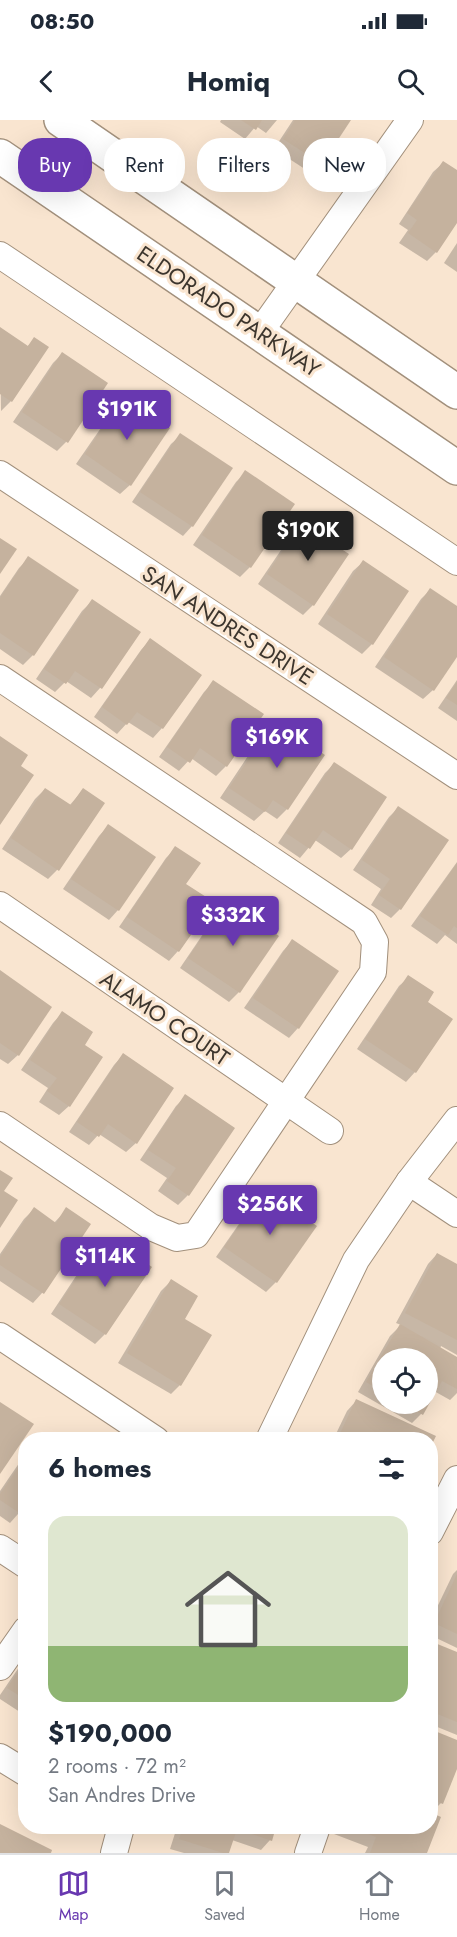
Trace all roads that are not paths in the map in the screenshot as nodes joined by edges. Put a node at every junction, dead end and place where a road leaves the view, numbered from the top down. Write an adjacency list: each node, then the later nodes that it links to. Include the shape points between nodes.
1 (61, 120): 5 (main road)
2 (410, 120): 5 (street)
3 (0, 156): 6 (main road, ELDORADO PARKWAY)
4 (0, 255): 10 (street)
5 (296, 282): 6 (street); 7 (main road)
6 (260, 332): 8 (main road, ELDORADO PARKWAY)
7 (457, 392)
8 (457, 468)
9 (0, 474): 12 (street, SAN ANDRES DRIVE)
10 (457, 562)
11 (0, 678): 14 (street, via 364,922 375,942 372,972)
12 (457, 776)
13 (0, 905): 14 (street, ALAMO COURT)
14 (286, 1101): 16 (street, via 196,1235 177,1238 151,1227); 17 (street, ALAMO COURT)
15 (457, 1120): 18 (street)
16 (0, 1125)
17 (330, 1131)
18 (409, 1182): 19 (street); 22 (street, via 356,1260)
19 (457, 1214)
20 (0, 1336): 21 (street)
21 (144, 1432)
22 (274, 1432)
23 (457, 1479): 24 (street)
24 (438, 1516)
25 (0, 1548): 26 (street)
26 (18, 1560)
27 (18, 1641): 28 (street)
28 (0, 1667)
29 (0, 1757): 30 (street)
30 (18, 1768)
31 (119, 1834): 33 (street)
32 (315, 1834): 34 (street)
33 (114, 1853)
34 (308, 1853)

